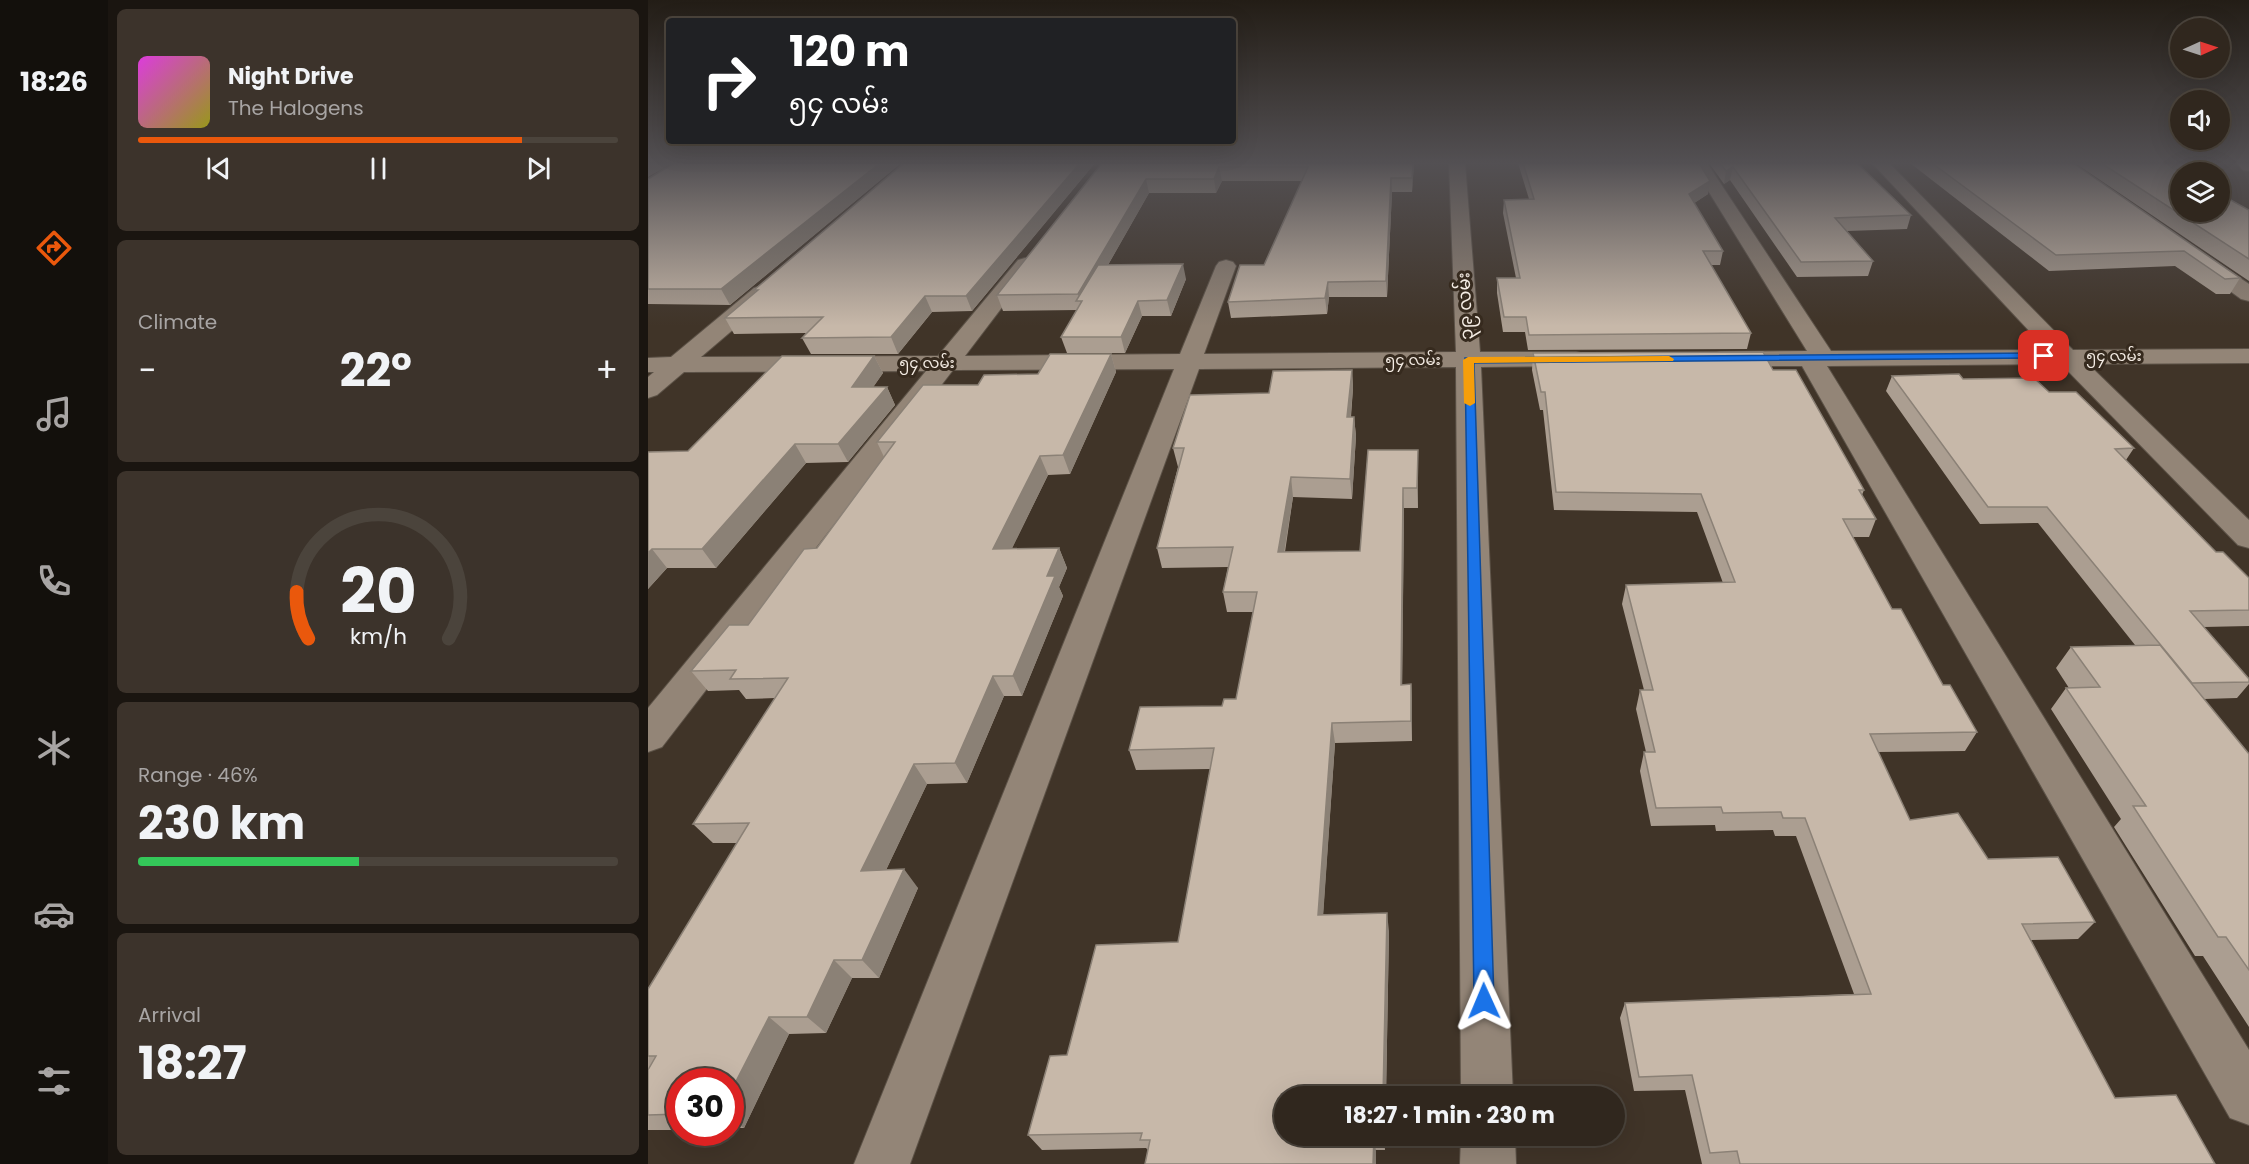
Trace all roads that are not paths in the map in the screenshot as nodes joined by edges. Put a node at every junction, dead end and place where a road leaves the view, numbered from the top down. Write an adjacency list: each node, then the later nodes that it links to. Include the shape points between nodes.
1 (1460, 217): 14 (street, ၃၉ လမ်း)
2 (1732, 217): 11 (street)
3 (1933, 217): 9 (street)
4 (2183, 248): 8 (street)
5 (1037, 249): 16 (street)
6 (1226, 266): 15 (street)
7 (778, 279): 18 (street)
8 (2249, 294)
9 (2066, 356): 10 (street, ၅၄ လမ်း); 11 (street, ၅၄ လမ်း); 20 (street)
10 (2249, 356)
11 (1817, 358): 13 (street, ၅၄ လမ်း); 23 (street)
12 (1598, 359): 14 (street, ၅၄ လမ်း)
13 (1693, 359)
14 (1468, 360): 15 (street, ၅၄ လမ်း); 22 (street, ၃၉ လမ်း)
15 (1190, 362): 16 (street, ၅၄ လမ်း); 25 (street)
16 (945, 363): 18 (street, ၅၄ လမ်း); 21 (street)
17 (648, 365): 18 (street, ၅၄ လမ်း)
18 (678, 365): 19 (street)
19 (648, 390)
20 (2249, 538)
21 (648, 736)
22 (1487, 1086)
23 (2249, 1099)
24 (1488, 1146): 26 (street)
25 (882, 1164)
26 (1488, 1164)

